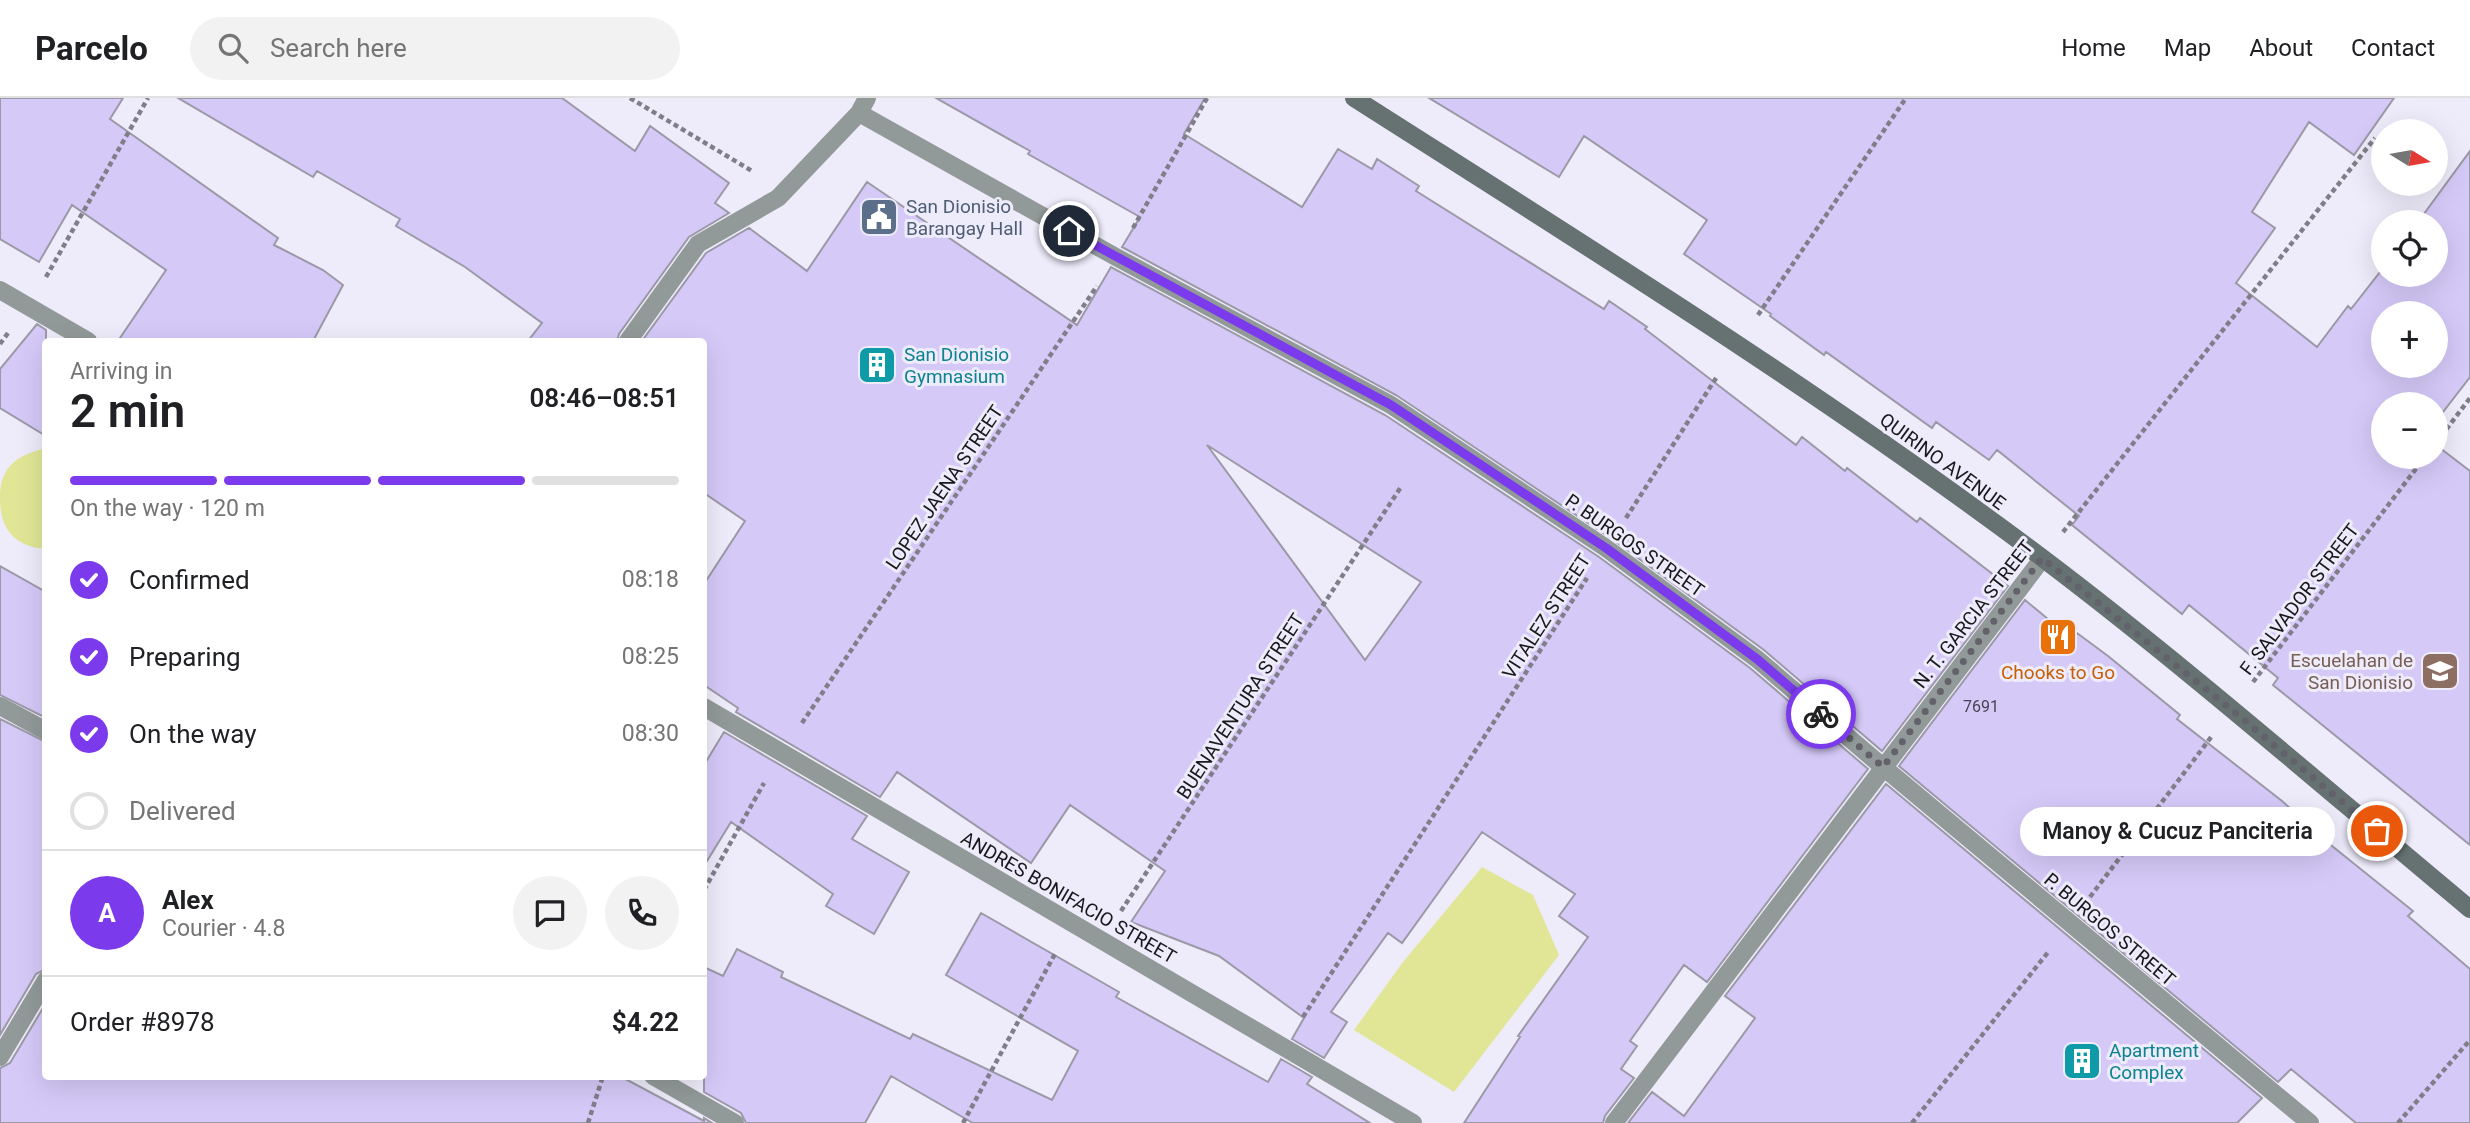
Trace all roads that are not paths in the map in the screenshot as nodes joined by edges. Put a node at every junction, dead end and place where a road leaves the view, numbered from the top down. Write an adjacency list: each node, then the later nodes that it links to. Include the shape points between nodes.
1 (1354, 98): 6 (main road, QUIRINO AVENUE, via 1739,344)
2 (863, 106): 5 (street, via 778,198 698,244); 10 (street, P. BURGOS STREET, via 1116,257 1391,405 1606,548 1757,659)
3 (0, 290): 4 (street)
4 (83, 338)
5 (630, 338)
6 (2042, 558): 10 (street, N. T. GARCIA STREET); 11 (main road, QUIRINO AVENUE)
7 (0, 705): 9 (street)
8 (707, 709): 16 (street, ANDRES BONIFACIO STREET)
9 (42, 730)
10 (1883, 767): 17 (street, N. T. GARCIA STREET); 18 (street, P. BURGOS STREET)
11 (2470, 909)
12 (42, 987): 13 (street)
13 (0, 1057)
14 (660, 1080): 15 (street)
15 (735, 1123)
16 (1413, 1123)
17 (1614, 1123)
18 (2310, 1123)

